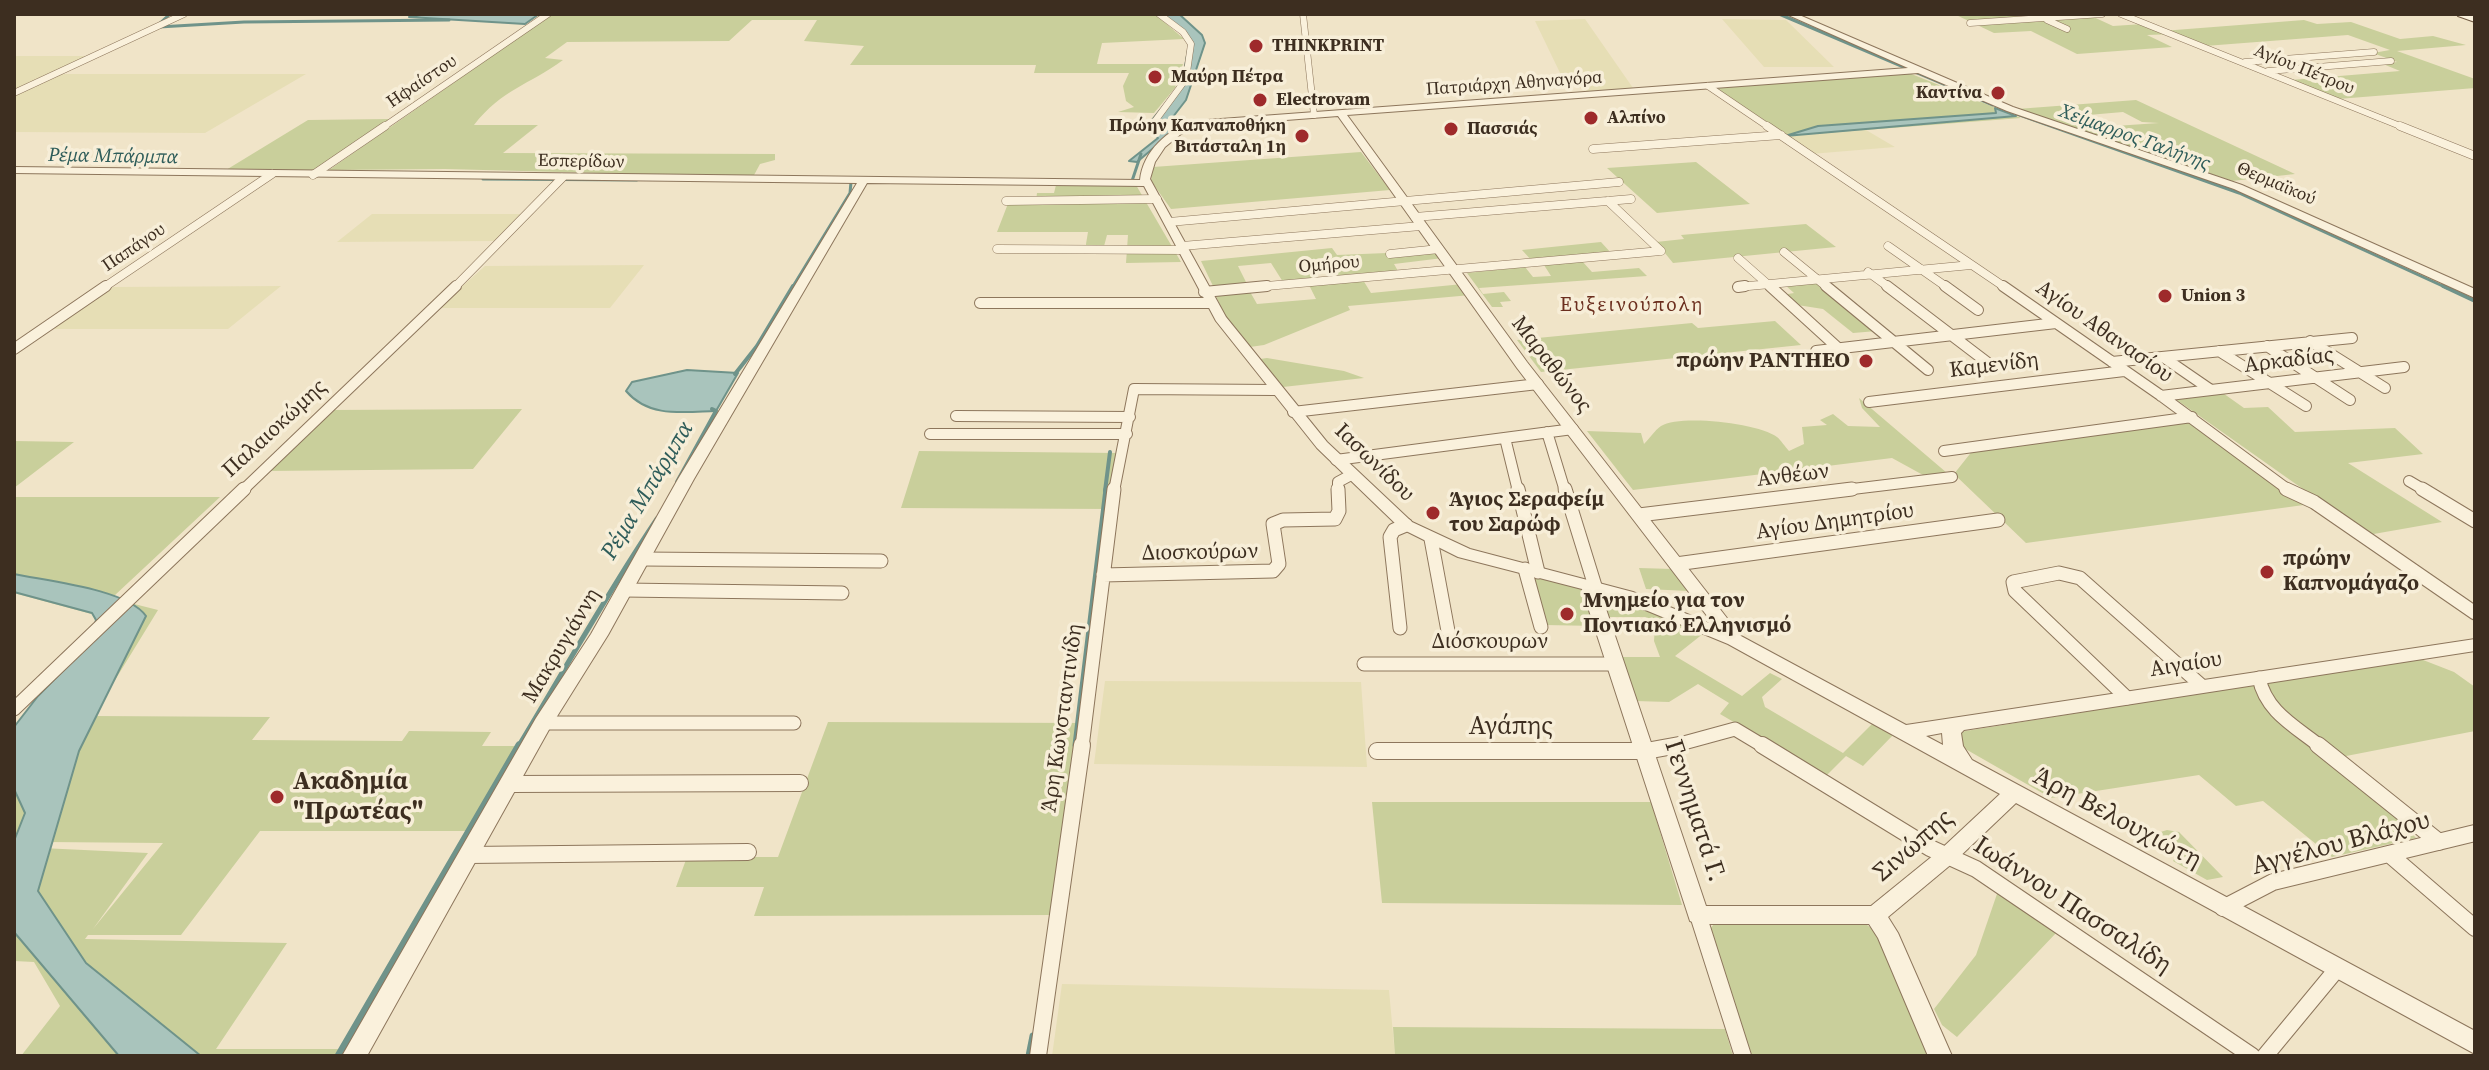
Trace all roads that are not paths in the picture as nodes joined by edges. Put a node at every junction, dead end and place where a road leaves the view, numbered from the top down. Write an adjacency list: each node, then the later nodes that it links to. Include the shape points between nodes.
1 (184, 14): 20 (street)
2 (548, 14): 29 (street, Ηφαίστου)
3 (1159, 14): 23 (street, via 1191,43 1186,79 1155,121)
4 (1303, 14): 22 (street)
5 (1790, 14): 17 (street, Θερμαϊκού)
6 (2033, 14): 11 (street)
7 (2102, 14): 11 (street)
8 (2121, 14): 16 (street, Αγίου Πέτρου)
9 (2461, 14): 10 (main road)
10 (2474, 16)
11 (2043, 18): 12 (street); 13 (street)
12 (1970, 23)
13 (2067, 29)
14 (2374, 52): 16 (street)
15 (2391, 61): 18 (street)
16 (2241, 62): 18 (street, Αγίου Πέτρου)
17 (1918, 70): 19 (street, Πατριάρχη Αθηναγόρα); 55 (street, Θερμαϊκού, via 2038,119 2243,189)
18 (2265, 71): 26 (street, Αγίου Πέτρου)
19 (1708, 86): 21 (street, Πατριάρχη Αθηναγόρα); 24 (street, Αγίου Αθανασίου)
20 (14, 93)
21 (1341, 113): 22 (street, Πατριάρχη Αθηναγόρα); 38 (street, Μαραθώνος)
22 (1314, 115): 23 (street, Πατριάρχη Αθηναγόρα, via 1200,123)
23 (1183, 129): 33 (street, via 1148,162)
24 (1781, 135): 25 (street); 48 (street, Αγίου Αθανασίου)
25 (1593, 149)
26 (2475, 156)
27 (16, 171): 28 (street, Εσπερίδων)
28 (272, 174): 29 (street, Εσπερίδων); 66 (street, Παπάγου)
29 (313, 175): 30 (street, Εσπερίδων)
30 (562, 178): 31 (street, Εσπερίδων); 126 (street, Παλαιοκώμης, via 429,313)
31 (863, 181): 33 (street, Εσπερίδων); 105 (street, Μακρυγιάννη)
32 (1619, 182): 38 (street)
33 (1147, 183): 34 (street, Ιασωνίδου)
34 (1157, 199): 36 (street); 39 (street, Ιασωνίδου)
35 (1631, 199): 37 (street)
36 (1006, 201)
37 (1608, 201): 40 (street); 50 (street, Ομήρου, via 1661,251)
38 (1403, 202): 39 (street); 40 (street, Μαραθώνος)
39 (1169, 222): 42 (street, Ιασωνίδου)
40 (1421, 225): 42 (street); 44 (street, Μαραθώνος)
41 (1888, 246): 49 (street)
42 (1183, 248): 43 (street); 56 (street, Ιασωνίδου)
43 (997, 249)
44 (1439, 249): 46 (street); 50 (street, Μαραθώνος)
45 (1784, 252): 52 (street)
46 (1390, 254)
47 (1738, 258): 53 (street)
48 (1971, 265): 49 (street); 59 (street, Αγίου Αθανασίου)
49 (1920, 268): 51 (street); 58 (street)
50 (1456, 271): 56 (street, Ομήρου); 78 (street, Μαραθώνος)
51 (1868, 272): 52 (street); 60 (street)
52 (1817, 279): 53 (street); 63 (street)
53 (1765, 284): 54 (street); 65 (street)
54 (1738, 287)
55 (2475, 294)
56 (1207, 297): 57 (street, Ομήρου); 80 (street, Ιασωνίδου)
57 (980, 303)
58 (1978, 310)
59 (2056, 323): 60 (street); 70 (street, Αγίου Αθανασίου)
60 (1951, 335): 63 (street); 71 (street)
61 (2352, 338): 62 (street)
62 (2310, 341): 64 (street); 75 (street, Αρκαδίας)
63 (1895, 342): 65 (street); 73 (street)
64 (2267, 346): 68 (street); 76 (street)
65 (1838, 348): 67 (street)
66 (14, 349)
67 (1816, 351)
68 (2219, 351): 69 (street); 77 (street)
69 (2163, 357): 70 (street); 81 (street)
70 (2112, 362): 74 (street, Αγίου Αθανασίου)
71 (1988, 363)
72 (2404, 367): 75 (street)
73 (1928, 370)
74 (2124, 371): 82 (street, Αγίου Αθανασίου); 84 (street, Καμενίδη)
75 (2361, 372): 76 (street, Αρκαδίας); 79 (street)
76 (2317, 378): 77 (street, Αρκαδίας); 83 (street)
77 (2269, 383): 81 (street, Αρκαδίας); 85 (street)
78 (1538, 384): 86 (street); 90 (street, Μαραθώνος)
79 (2385, 388)
80 (1275, 390): 86 (street, Ιασωνίδου); 88 (street, Άρη Κωνσταντινίδη, via 1134,389)
81 (2211, 390): 82 (street, Αρκαδίας)
82 (2161, 396): 89 (street, Αγίου Αθανασίου)
83 (2350, 400)
84 (1869, 402)
85 (2306, 406)
86 (1293, 412): 96 (street, Ιασωνίδου)
87 (956, 416): 88 (street)
88 (1130, 417): 93 (street, Άρη Κωνσταντινίδη)
89 (2192, 417): 95 (street); 114 (street, Αγίου Αθανασίου, via 2271,478)
90 (1573, 429): 91 (street); 100 (street, Μαραθώνος)
91 (1547, 432): 94 (street); 110 (street)
92 (930, 434): 93 (street)
93 (1127, 434): 109 (street, Άρη Κωνσταντινίδη, via 1123,458 1117,463)
94 (1505, 438): 96 (street); 108 (street)
95 (1944, 451)
96 (1336, 460): 97 (street, Ιασωνίδου)
97 (1351, 475): 103 (street, Ιασωνίδου); 109 (street, Διοσκούρων, via 1338,482 1336,518 1273,524 1279,564 1273,571)
98 (1952, 477): 100 (street, Ανθέων)
99 (2409, 481): 102 (street)
100 (1639, 515): 107 (street, Μαραθώνος)
101 (1998, 520): 107 (street, Αγίου Δημητρίου)
102 (2475, 521)
103 (1406, 525): 104 (street, Ιασωνίδου); 117 (street, via 1390,537)
104 (1431, 539): 108 (street, Ιασωνίδου); 118 (street)
105 (642, 559): 106 (street); 111 (street, Μακρυγιάννη)
106 (881, 561)
107 (1676, 564): 113 (street, Μαραθώνος)
108 (1531, 570): 110 (street, Ιασωνίδου); 116 (street)
109 (1103, 575): 150 (street, Άρη Κωνσταντινίδη)
110 (1592, 586): 115 (street, Ιασωνίδου); 122 (street, Γεννηματά Γ.)
111 (624, 590): 112 (street); 127 (street, Μακρυγιάννη)
112 (842, 593)
113 (1707, 603): 115 (street, via 1703,613); 119 (street, Μαραθώνος)
114 (2475, 613)
115 (1681, 616): 119 (street, Ιασωνίδου)
116 (1541, 627)
117 (1400, 628)
118 (1448, 631)
119 (1734, 640): 130 (street, Άρη Βελουχιώτη)
120 (2475, 645): 123 (street, Αιγαίου)
121 (1364, 664): 122 (street, Διόσκουρων)
122 (1616, 664): 132 (street, Γεννηματά Γ.)
123 (2259, 678): 124 (street, Αιγαίου); 138 (street, via 2263,697 2280,715)
124 (2202, 686): 125 (street, Αιγαίου); 125 (street, via 2083,580 2059,573 2018,579 2012,585)
125 (2127, 698): 129 (street, Αιγαίου)
126 (14, 709)
127 (543, 723): 128 (street); 135 (street, Μακρυγιάννη)
128 (794, 723)
129 (1959, 723): 130 (street, Αιγαίου); 133 (street, via 1951,731 1951,741)
130 (1904, 732): 133 (street, Άρη Βελουχιώτη)
131 (1377, 751): 132 (street, Αγάπης)
132 (1646, 751): 142 (street, Ιωάννου Πασσαλίδη, via 1735,729); 144 (street, Γεννηματά Γ.)
133 (1971, 771): 136 (street, Άρη Βελουχιώτη)
134 (800, 783): 135 (street)
135 (509, 784): 141 (street, Μακρυγιάννη)
136 (2012, 794): 142 (street, Σινώπης); 143 (street, Άρη Βελουχιώτη)
137 (2475, 833): 138 (street, Αγγέλου Βλάχου)
138 (2439, 842): 140 (street, Αγγέλου Βλάχου)
139 (748, 852): 141 (street)
140 (2389, 854): 143 (street, Αγγέλου Βλάχου, via 2273,882); 146 (street)
141 (468, 855): 149 (street, Μακρυγιάννη)
142 (1947, 856): 145 (street, Σινώπης); 153 (street, Ιωάννου Πασσαλίδη, via 1976,869)
143 (2223, 908): 147 (street, Άρη Βελουχιώτη)
144 (1698, 915): 145 (street, Σινώπης); 151 (street, Γεννηματά Γ.)
145 (1875, 915): 152 (street)
146 (2475, 928)
147 (2337, 969): 148 (street, Άρη Βελουχιώτη); 154 (street)
148 (2475, 1043)
149 (354, 1056)
150 (1038, 1056)
151 (1743, 1056)
152 (1940, 1056)
153 (2252, 1056)
154 (2265, 1056)

